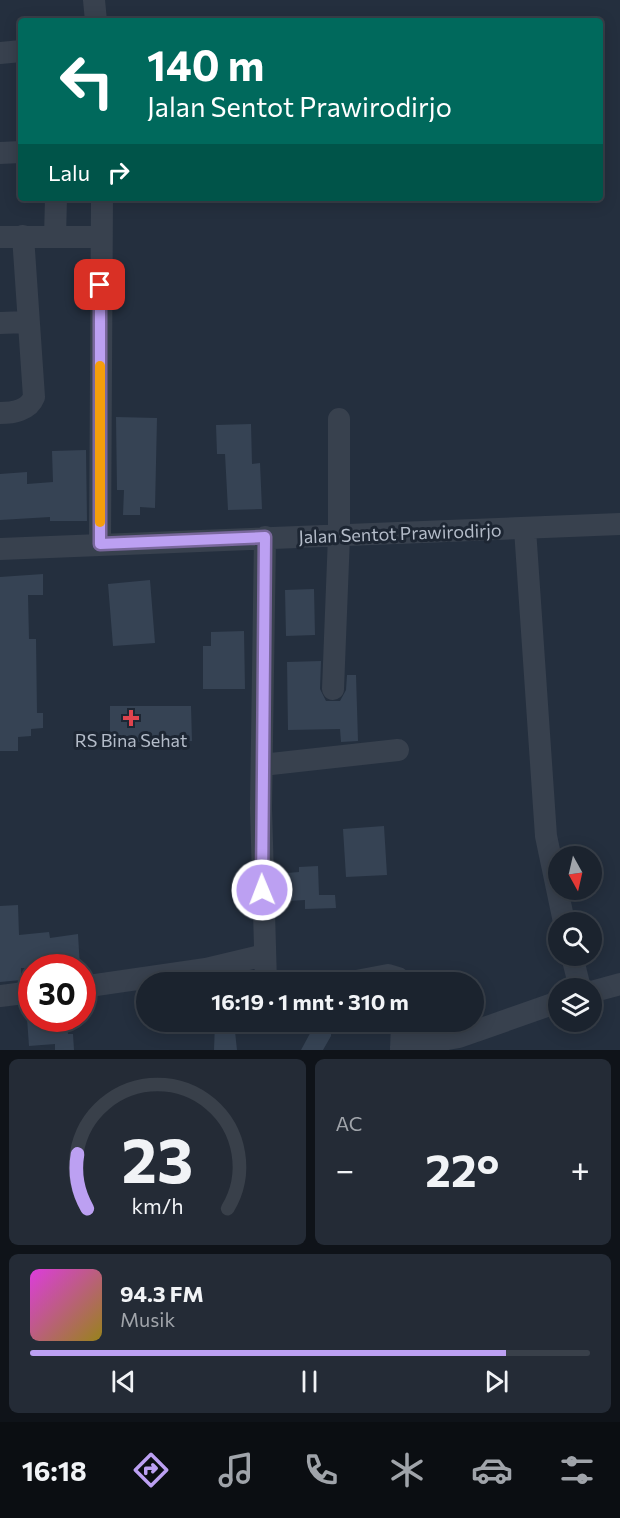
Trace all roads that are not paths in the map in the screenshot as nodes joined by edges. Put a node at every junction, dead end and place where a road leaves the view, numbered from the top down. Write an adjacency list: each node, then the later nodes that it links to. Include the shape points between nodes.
1 (94, 0): 2 (street)
2 (96, 18)
3 (18, 51): 4 (street)
4 (0, 53)
5 (18, 152): 6 (street)
6 (0, 153)
7 (56, 201): 11 (street)
8 (102, 201): 12 (street)
9 (23, 236): 10 (street); 11 (street); 13 (street)
10 (0, 237)
11 (55, 237): 12 (street)
12 (100, 237): 21 (street)
13 (27, 322): 14 (street); 15 (street, via 34,397 31,404 17,412)
14 (0, 323)
15 (0, 413)
16 (339, 419): 19 (street)
17 (620, 524): 18 (street, Jalan Sentot Prawirodirjo)
18 (525, 529): 19 (street, Jalan Sentot Prawirodirjo); 26 (street, via 546,836)
19 (339, 536): 20 (street, Jalan Sentot Prawirodirjo); 23 (street)
20 (265, 537): 21 (street, Jalan Sentot Prawirodirjo); 25 (street)
21 (100, 544): 22 (street, Jalan Sentot Prawirodirjo)
22 (0, 549)
23 (333, 689)
24 (398, 750): 25 (street)
25 (262, 765): 27 (street)
26 (562, 912)
27 (265, 955): 28 (street); 30 (street, via 206,969)
28 (266, 972)
29 (620, 984): 31 (street)
30 (96, 985)
31 (602, 989)
32 (18, 994): 33 (street)
33 (0, 996)
34 (548, 1005): 36 (street, via 459,1036)
35 (402, 1032): 36 (street)
36 (401, 1048)

